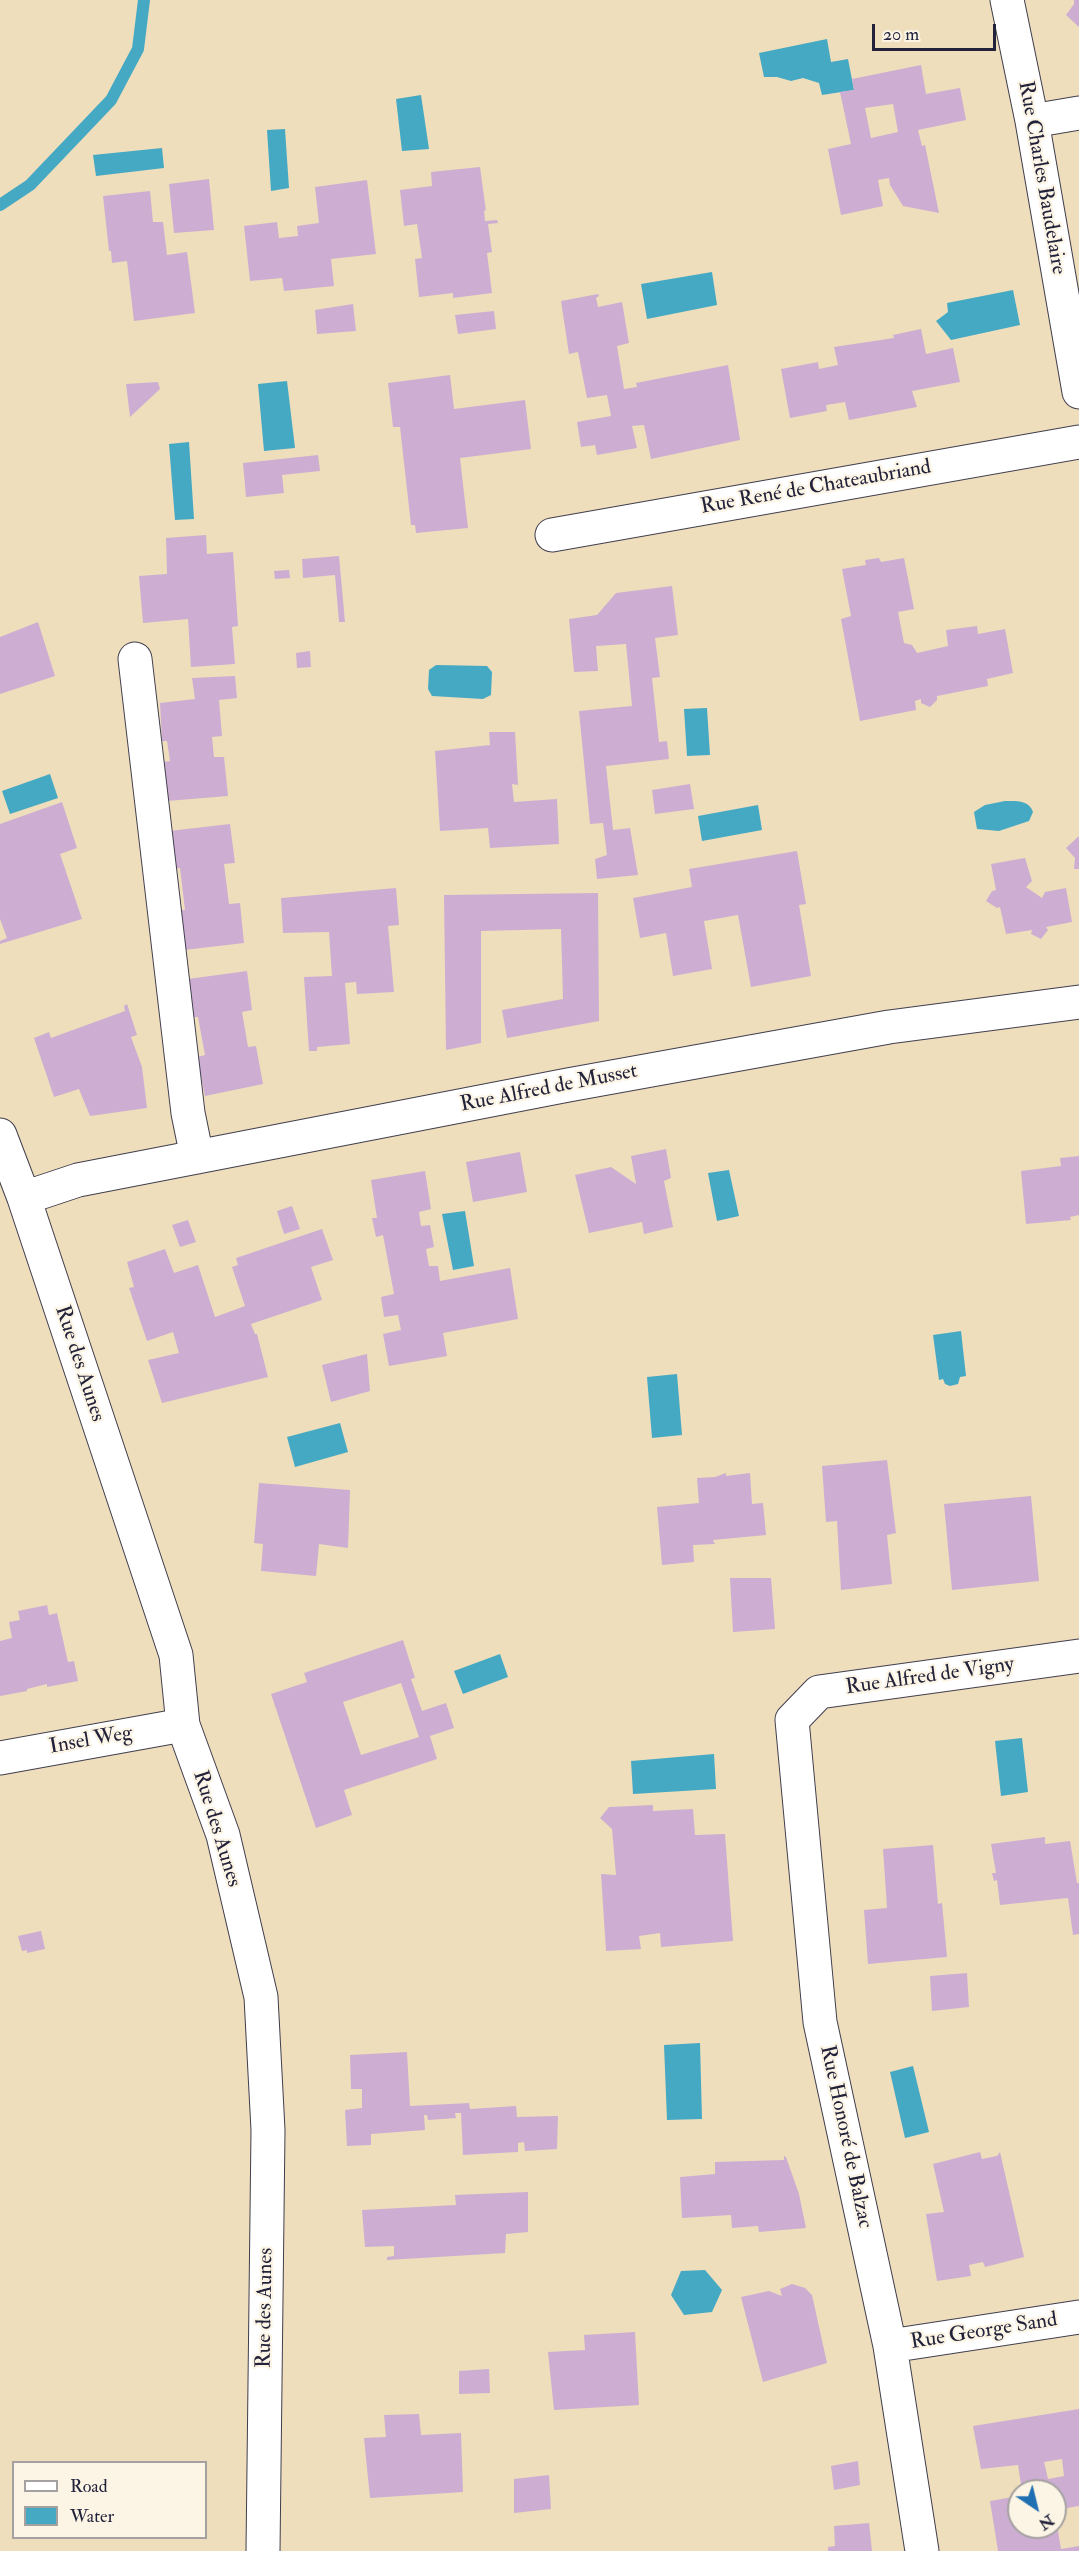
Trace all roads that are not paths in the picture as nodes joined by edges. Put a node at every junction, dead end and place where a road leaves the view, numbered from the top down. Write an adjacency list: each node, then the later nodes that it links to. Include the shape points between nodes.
1 (1007, 0): 3 (street, Rue Charles Baudelaire)
2 (1079, 113): 3 (street)
3 (1032, 121): 4 (street, Rue Charles Baudelaire)
4 (1079, 392)
5 (1079, 442): 6 (street, Rue René de Chateaubriand)
6 (552, 535)
7 (135, 658): 10 (street)
8 (1079, 1002): 10 (street, Rue Alfred de Musset, via 889,1027)
9 (0, 1135): 11 (street, Rue des Aunes)
10 (196, 1157): 11 (street, Rue Alfred de Musset, via 78,1180)
11 (24, 1198): 14 (street, Rue des Aunes, via 176,1655)
12 (1079, 1656): 13 (street, Rue Alfred de Vigny, via 819,1692)
13 (792, 1720): 17 (street, Rue Honoré de Balzac, via 820,2022)
14 (183, 1725): 15 (street, Insel Weg); 18 (street, Rue des Aunes, via 223,1835 261,1997 268,2130)
15 (0, 1758)
16 (1079, 2318): 17 (street, Rue George Sand)
17 (890, 2346): 19 (street, Rue Honoré de Balzac)
18 (263, 2551)
19 (922, 2551)

